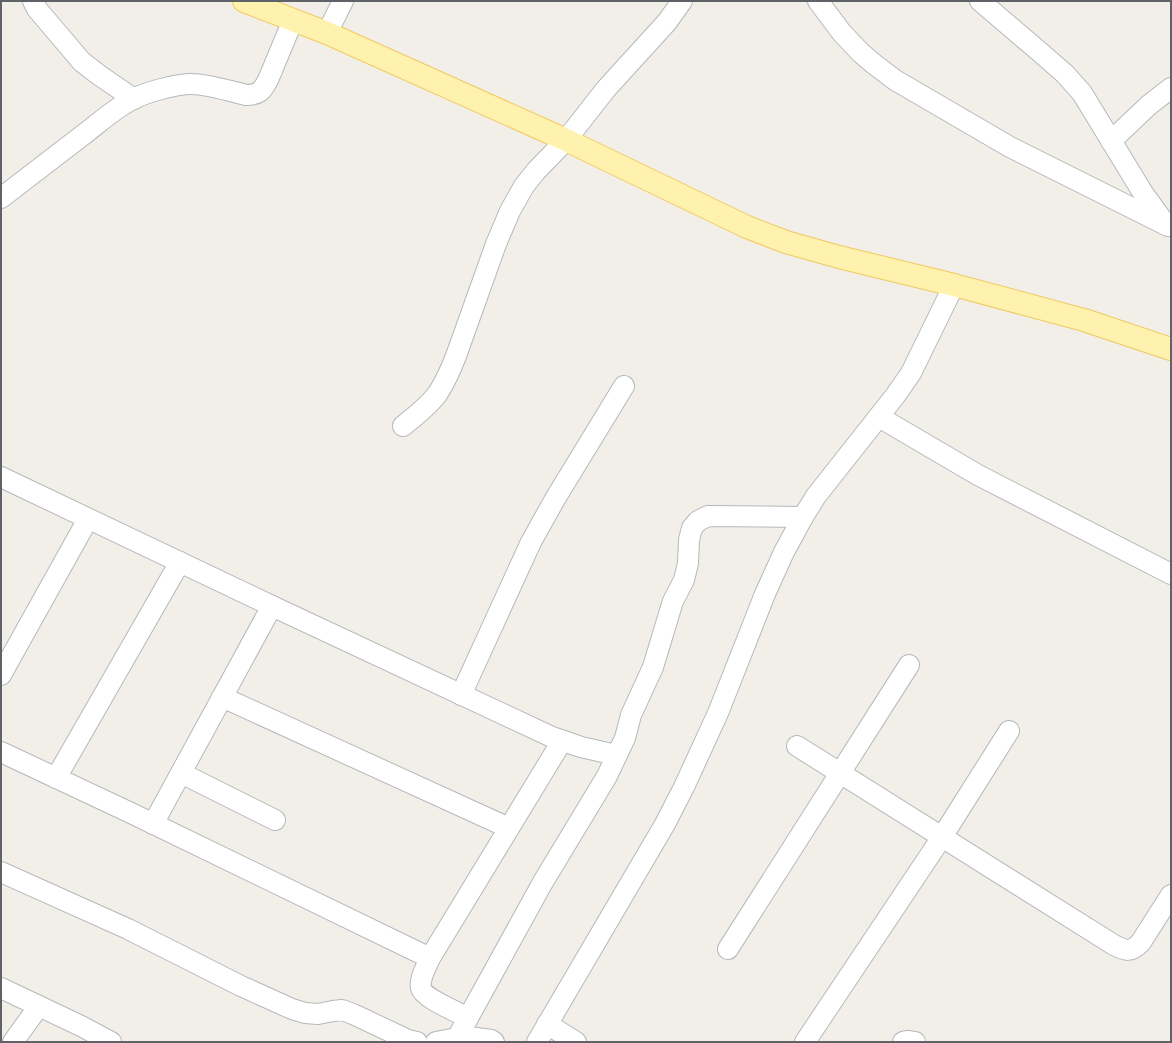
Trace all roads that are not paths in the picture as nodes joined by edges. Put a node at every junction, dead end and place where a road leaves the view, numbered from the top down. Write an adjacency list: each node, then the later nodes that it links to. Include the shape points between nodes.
1 (33, 1): 10 (street, via 82,62)
2 (244, 1): 7 (main road)
3 (343, 1): 8 (street)
4 (682, 1): 11 (street)
5 (818, 1): 14 (street, via 861,53 895,80 1010,147)
6 (980, 1): 12 (street, via 1065,74 1082,93)
7 (293, 20): 8 (main road); 10 (street, via 268,80 259,93 246,95 190,84)
8 (327, 33): 11 (main road)
9 (1171, 88): 12 (street)
10 (134, 98): 13 (street)
11 (566, 140): 15 (main road, via 747,227 786,242); 19 (street, via 524,186 510,211 449,373 426,407)
12 (1111, 140): 14 (street, via 1143,193)
13 (1, 198)
14 (1170, 228)
15 (954, 285): 16 (main road, via 1084,320); 18 (street, via 911,373)
16 (1171, 350)
17 (624, 386): 28 (street, via 535,535)
18 (879, 417): 21 (street, via 816,496); 24 (street, via 984,478)
19 (403, 426)
20 (1, 477): 22 (street)
21 (803, 517): 34 (street, via 708,516 692,528 684,580 673,601 653,667); 49 (street, via 765,594 718,713 684,787 665,824)
22 (88, 519): 23 (street); 27 (street)
23 (180, 562): 25 (street); 37 (street)
24 (1171, 574)
25 (272, 606): 28 (street); 29 (street)
26 (909, 665): 36 (street)
27 (1, 675)
28 (461, 695): 31 (street)
29 (222, 698): 35 (street); 40 (street)
30 (1010, 731): 41 (street)
31 (562, 741): 34 (street); 40 (street)
32 (797, 746): 36 (street)
33 (1, 752): 37 (street)
34 (616, 755): 48 (street, via 607,776 543,882)
35 (181, 773): 38 (street); 39 (street)
36 (840, 773): 41 (street); 44 (street)
37 (56, 778): 39 (street)
38 (275, 820)
39 (153, 824): 45 (street)
40 (510, 828): 45 (street)
41 (942, 837): 43 (street, via 1125,950 1134,949 1141,942); 58 (street)
42 (1, 872): 53 (street, via 128,929 292,1009 318,1014 342,1010)
43 (1171, 895)
44 (728, 949)
45 (430, 958): 48 (street, via 421,979 420,987 423,993)
46 (1, 988): 47 (street)
47 (39, 1006): 51 (street); 52 (street)
48 (468, 1018): 50 (street)
49 (547, 1024): 56 (street); 57 (street)
50 (457, 1038): 54 (street); 55 (street, via 469,1037)
51 (13, 1042)
52 (111, 1042)
53 (417, 1042)
54 (436, 1042)
55 (494, 1042)
56 (537, 1042)
57 (576, 1042)
58 (805, 1042)
59 (902, 1042): 60 (street)
60 (915, 1042)

